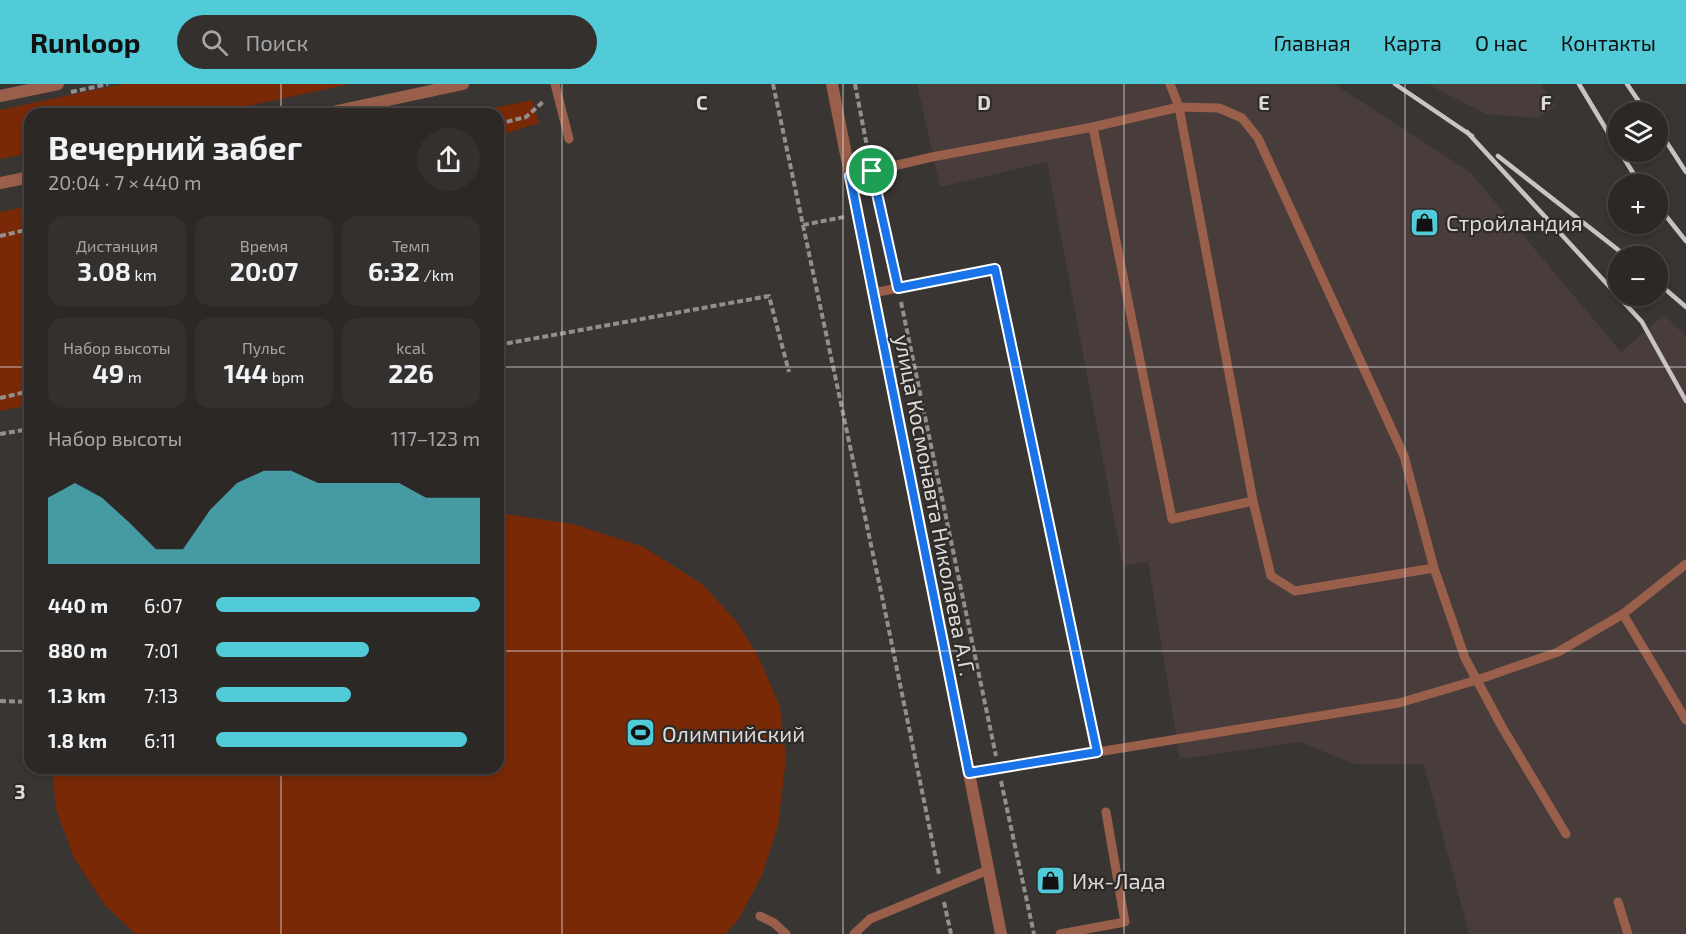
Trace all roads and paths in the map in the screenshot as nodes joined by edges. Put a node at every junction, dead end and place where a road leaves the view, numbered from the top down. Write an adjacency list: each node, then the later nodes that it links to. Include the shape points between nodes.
1 (58, 84): 8 (street)
2 (463, 84): 10 (street)
3 (773, 84): 42 (path)
4 (832, 84): 15 (street, улица Космонавта Николаева А.Г.)
5 (855, 84): 14 (path)
6 (1170, 84): 9 (lane)
7 (556, 86): 11 (path, via 526,117); 13 (lane)
8 (0, 96)
9 (1179, 106): 12 (lane); 28 (lane); 30 (lane, via 1219,108 1242,118 1258,138 1404,456)
10 (351, 108)
11 (504, 122)
12 (1093, 127): 14 (lane); 28 (lane, via 1173,519)
13 (569, 139)
14 (872, 171): 15 (lane); 20 (path)
15 (850, 176): 21 (street, улица Космонавта Николаева А.Г.)
16 (24, 178): 17 (street)
17 (0, 183)
18 (24, 230): 19 (path)
19 (0, 236)
20 (898, 288): 21 (lane); 36 (lane, via 995,269); 37 (path)
21 (873, 293): 38 (street, улица Космонавта Николаева А.Г.)
22 (504, 344): 23 (path, via 769,296)
23 (789, 372)
24 (24, 393): 25 (path)
25 (0, 397)
26 (24, 430): 27 (path)
27 (0, 435)
28 (1253, 501): 30 (lane, via 1271,576 1295,591)
29 (1686, 564): 31 (lane)
30 (1434, 568): 32 (lane, via 1465,658)
31 (1623, 614): 32 (lane, via 1558,652); 35 (lane)
32 (1477, 681): 36 (lane, via 1399,703); 40 (lane)
33 (0, 701): 34 (path)
34 (24, 702)
35 (1686, 720)
36 (1097, 752): 37 (lane)
37 (998, 768): 38 (lane); 49 (path)
38 (969, 773): 41 (street, улица Космонавта Николаева А.Г.)
39 (1106, 812): 50 (lane, via 1125,922)
40 (1566, 834)
41 (988, 870): 42 (lane); 48 (street, улица Космонавта Николаева А.Г.)
42 (942, 889): 46 (lane, via 870,919); 47 (path)
43 (1618, 902): 51 (lane)
44 (760, 916): 45 (lane)
45 (786, 934)
46 (854, 934)
47 (951, 934)
48 (1001, 934)
49 (1034, 934)
50 (1060, 934)
51 (1628, 934)

